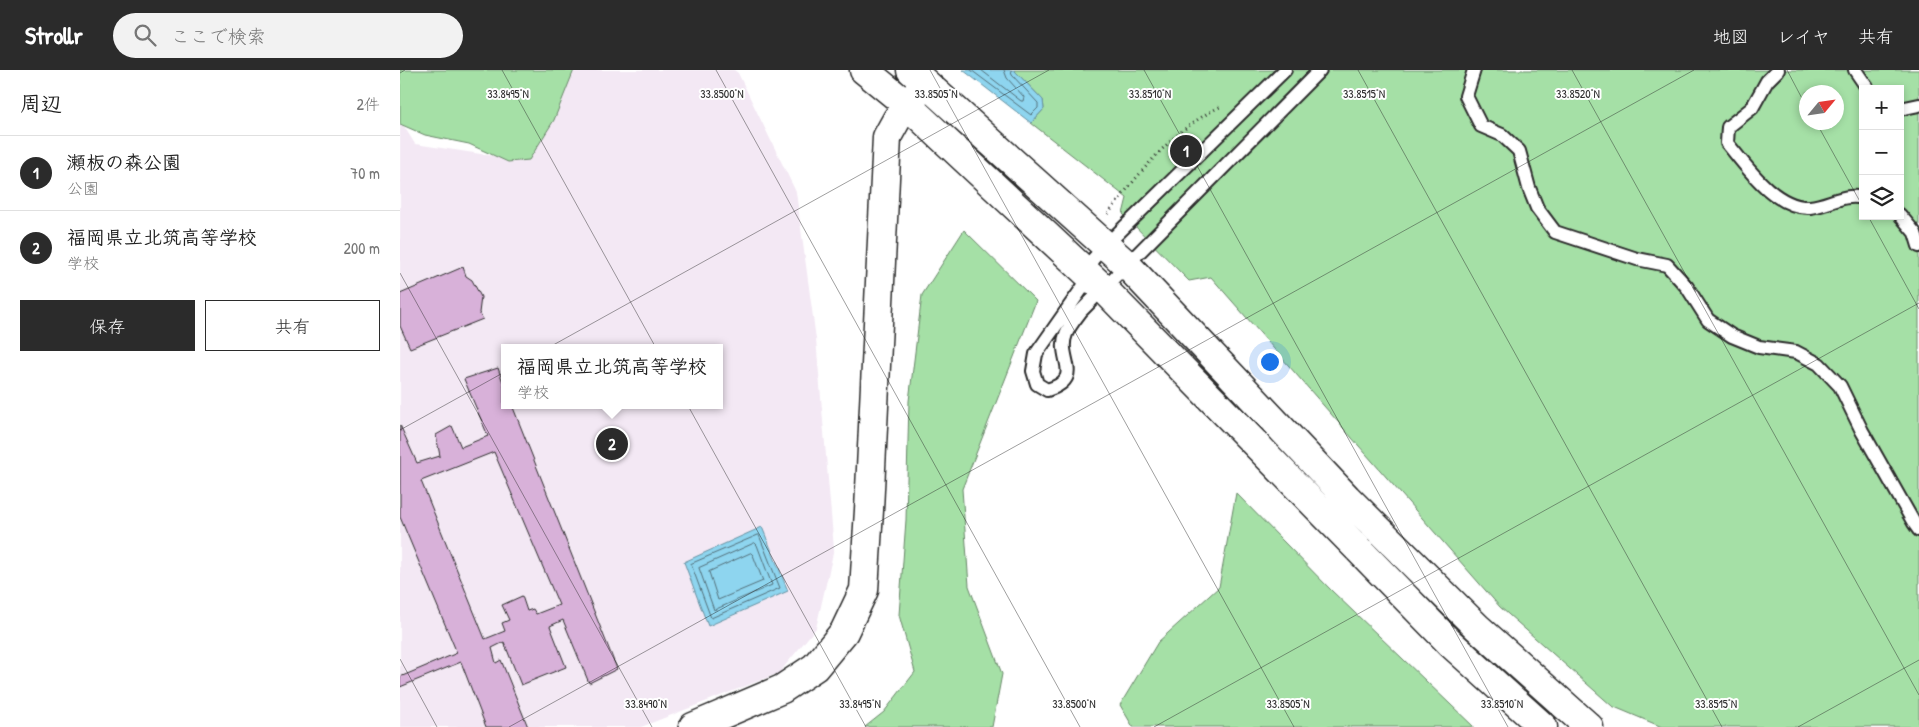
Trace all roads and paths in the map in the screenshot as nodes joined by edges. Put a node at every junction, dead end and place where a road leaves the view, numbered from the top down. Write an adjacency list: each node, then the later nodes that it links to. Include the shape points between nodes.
1 (864, 70): 10 (street)
2 (1285, 70): 16 (lane)
3 (1320, 70): 18 (lane)
4 (1474, 70): 20 (lane, via 1466,96 1481,126 1502,135 1520,151 1537,208 1555,232 1637,259 1667,265 1687,287 1708,320 1732,336 1759,347 1796,352 1819,364 1840,386)
5 (1778, 70): 13 (lane, via 1767,80 1752,108 1728,127 1727,143 1760,182 1786,202 1809,207 1853,195)
6 (1855, 70): 8 (lane)
7 (918, 76): 10 (street); 16 (street)
8 (1865, 85)
9 (1226, 104): 14 (path, via 1204,114 1172,138)
10 (907, 105): 19 (street); 21 (street, via 887,136 864,590 844,632 815,666 782,689)
11 (1919, 105): 12 (lane)
12 (1904, 108)
13 (1859, 197)
14 (1108, 214)
15 (1904, 220): 17 (lane, via 1915,233)
16 (1106, 245): 18 (street); 19 (lane)
17 (1919, 246)
18 (1126, 264): 19 (lane); 23 (street, via 1348,498 1477,626)
19 (1092, 279): 19 (lane, via 1081,311 1065,334 1063,346 1067,376 1060,386 1047,390 1037,384 1033,371 1036,354); 22 (street, via 1450,644)
20 (1919, 530)
21 (693, 727)
22 (1543, 727)
23 (1589, 727)

